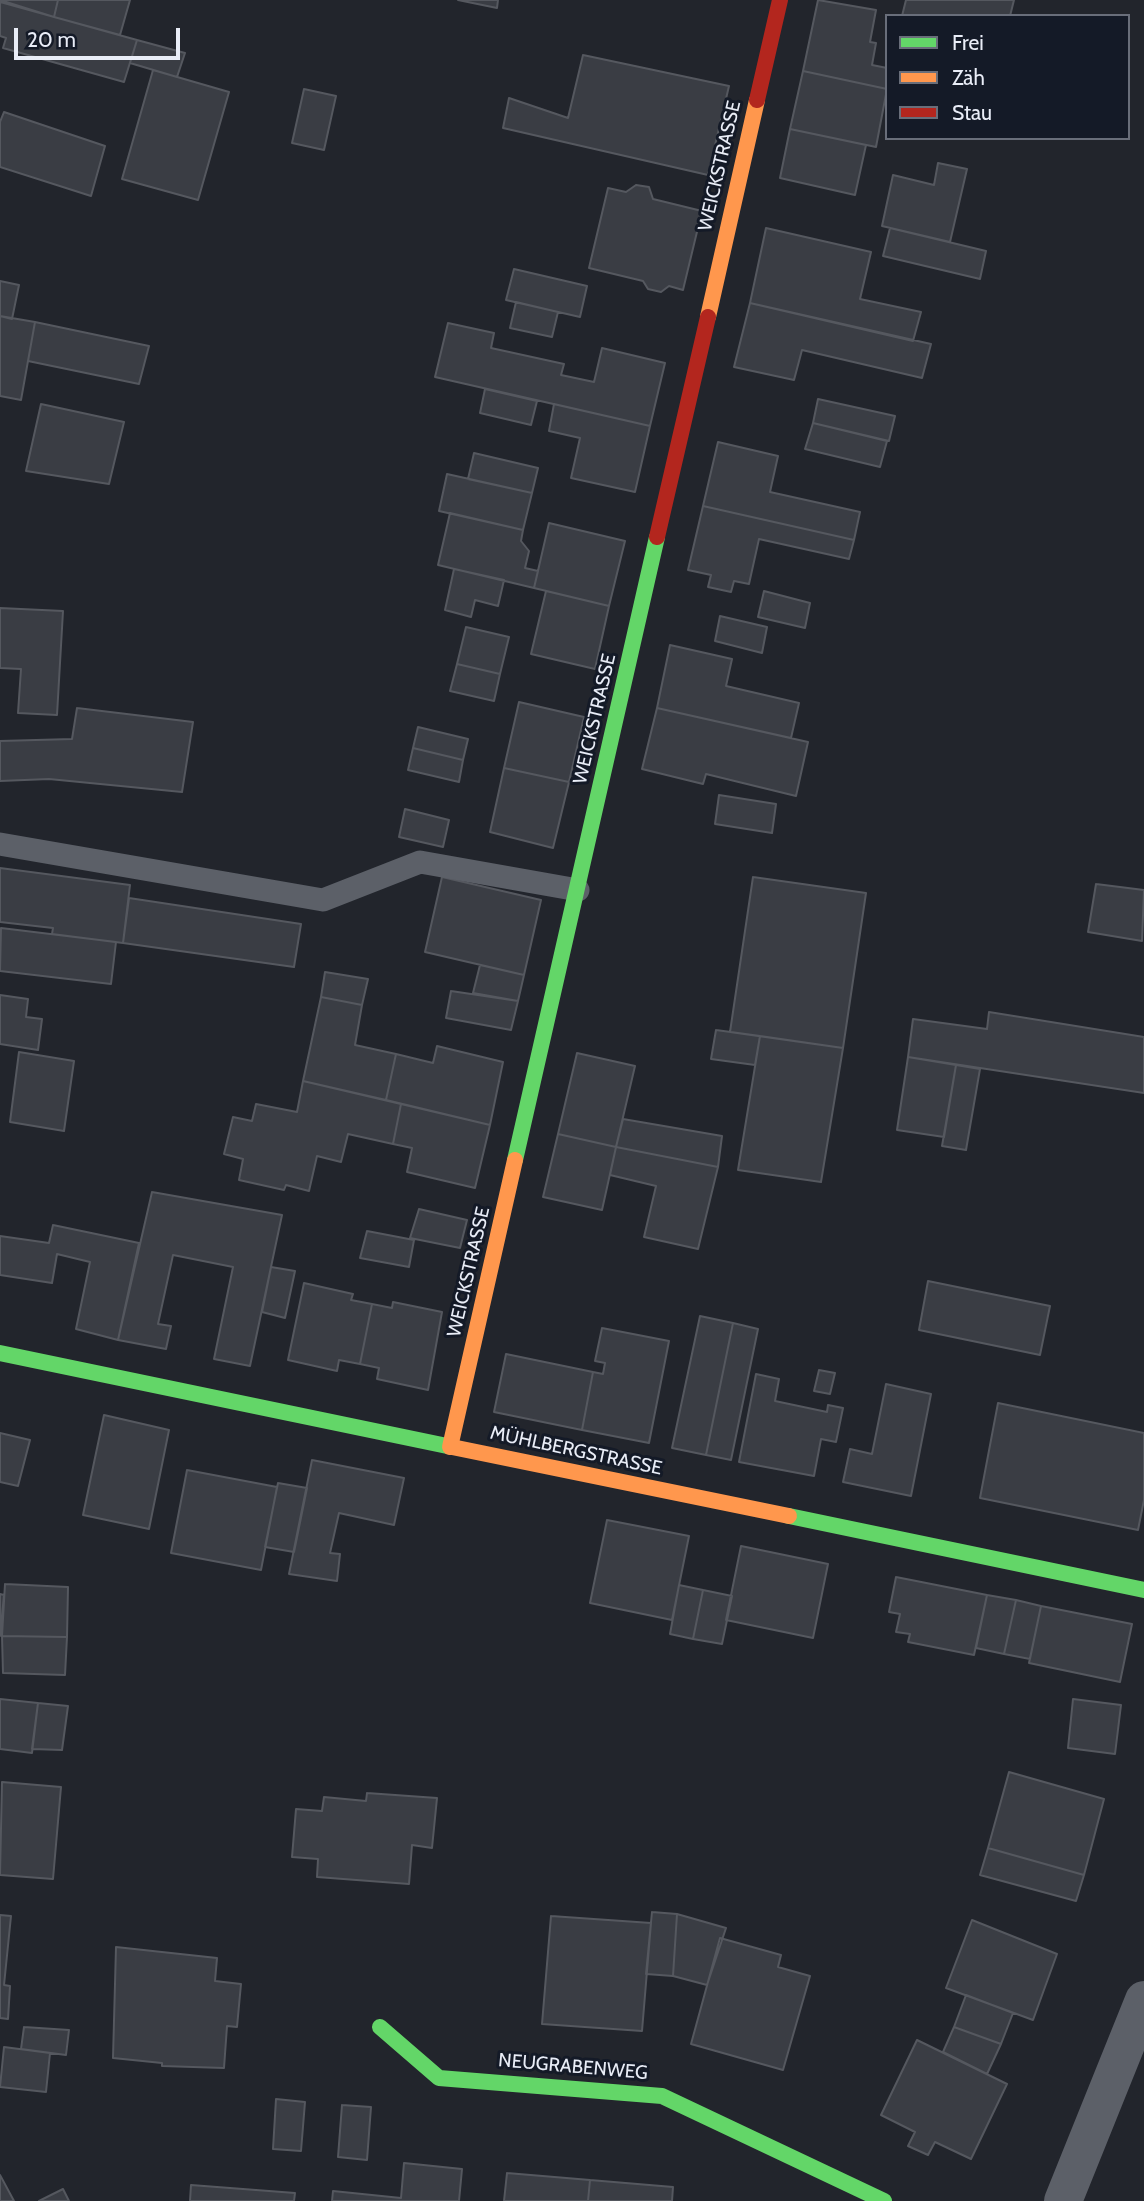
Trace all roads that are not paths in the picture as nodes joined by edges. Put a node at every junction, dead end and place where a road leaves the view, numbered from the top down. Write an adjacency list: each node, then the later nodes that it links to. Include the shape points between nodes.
1 (780, 0): 3 (street, WEICKSTRASSE)
2 (0, 844): 3 (lane, via 323,900 420,862)
3 (578, 890): 5 (street, WEICKSTRASSE)
4 (0, 1353): 5 (street, MÜHLBERGSTRASSE)
5 (450, 1447): 6 (street, MÜHLBERGSTRASSE)
6 (1144, 1590)
7 (1144, 2000): 10 (street)
8 (380, 2026): 9 (street, NEUGRABENWEG, via 439,2078 662,2096)
9 (884, 2201)
10 (1063, 2201)

